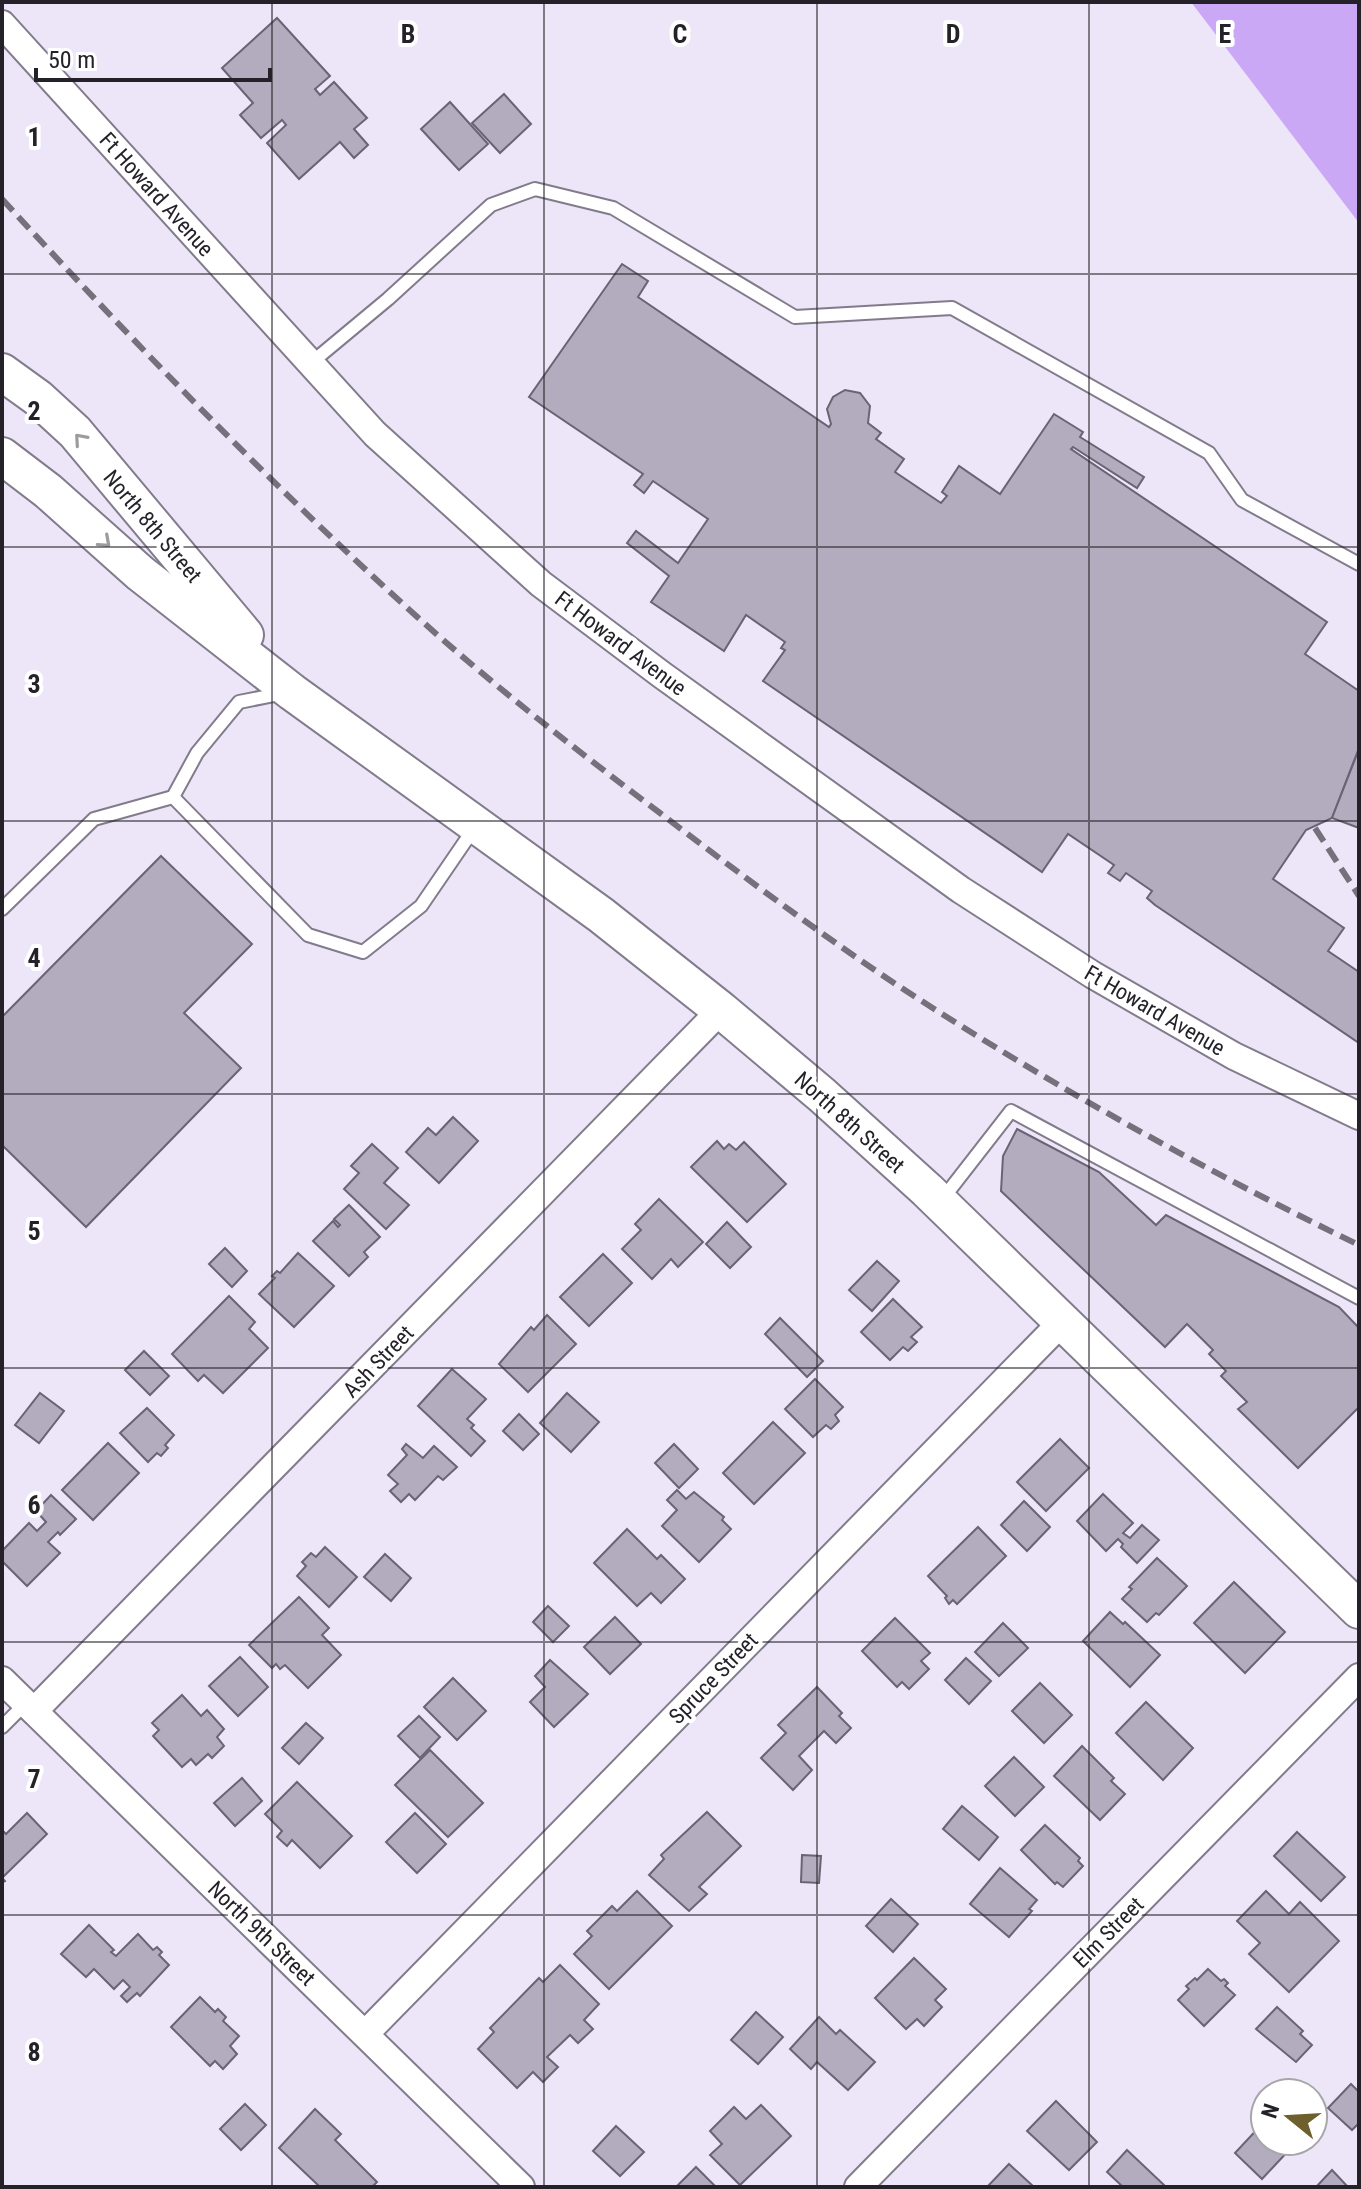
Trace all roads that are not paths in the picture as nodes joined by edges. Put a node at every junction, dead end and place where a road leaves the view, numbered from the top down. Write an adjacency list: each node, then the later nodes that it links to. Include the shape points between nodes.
1 (2, 24): 2 (street, Ft Howard Avenue)
2 (311, 363): 5 (lane, via 491,205 535,189 613,208 795,317 952,308 1209,453 1242,500); 11 (street, Ft Howard Avenue, via 375,434 541,584 936,872 1118,990 1234,1056)
3 (2, 372): 6 (main road, North 8th Street, one-way to 3, via 75,432)
4 (2, 456): 6 (main road, North 8th Street, one-way to 6)
5 (1359, 564)
6 (292, 692): 7 (lane, via 239,702 197,753); 8 (main road, North 8th Street)
7 (173, 797): 8 (lane, via 308,935 363,952 421,906); 9 (lane, via 94,819)
8 (476, 825): 10 (main road, North 8th Street)
9 (2, 909)
10 (721, 1010): 12 (main road, North 8th Street); 18 (street, Ash Street)
11 (1359, 1116)
12 (940, 1203): 13 (lane, via 1011,1111); 14 (main road, North 8th Street)
13 (1359, 1298)
14 (1062, 1322): 15 (main road, North 8th Street); 20 (street, Spruce Street)
15 (1359, 1610)
16 (1359, 1677): 22 (street, Elm Street)
17 (2, 1680): 18 (street, North 9th Street)
18 (30, 1707): 19 (lane); 20 (street, North 9th Street)
19 (2, 1727)
20 (365, 2034): 21 (street, North 9th Street)
21 (521, 2187)
22 (858, 2187)

